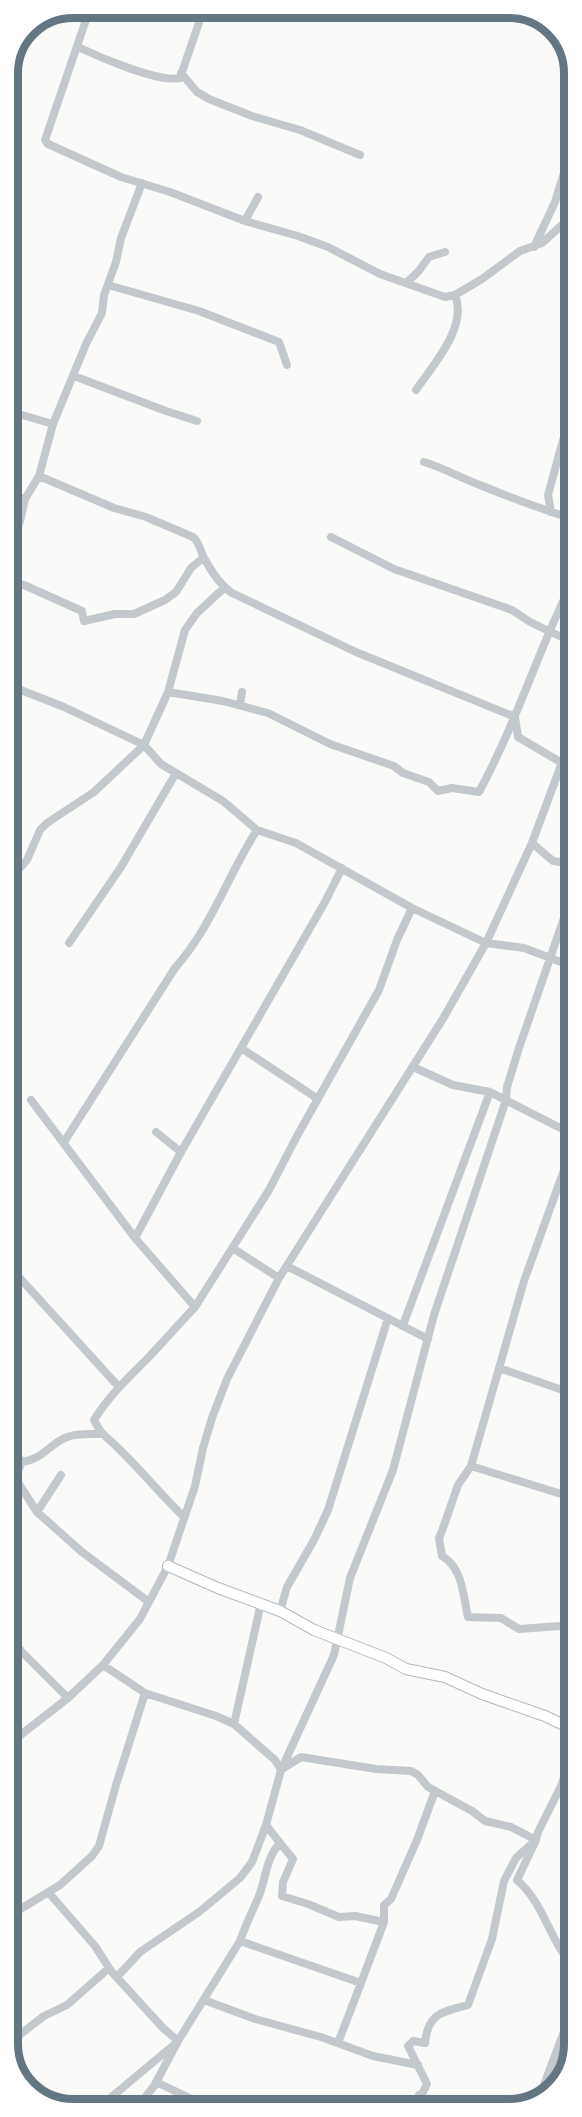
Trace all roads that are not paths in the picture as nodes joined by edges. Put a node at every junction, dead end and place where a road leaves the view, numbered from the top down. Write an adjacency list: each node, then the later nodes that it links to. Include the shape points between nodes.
1 (87, 18): 3 (street)
2 (200, 18): 4 (street)
3 (78, 47): 4 (street, via 110,62 167,79 180,78); 7 (street, via 45,140)
4 (181, 73): 5 (street, via 197,92 209,99)
5 (360, 155)
6 (564, 173): 11 (street)
7 (142, 183): 9 (street); 14 (street)
8 (258, 197): 9 (street)
9 (245, 221): 13 (street, via 328,247)
10 (564, 223): 11 (street)
11 (534, 246): 15 (street, via 520,251)
12 (445, 252): 13 (street, via 429,257)
13 (406, 283): 15 (street, via 445,297)
14 (108, 285): 16 (street, via 199,311 279,342); 17 (street, via 102,313)
15 (455, 295): 18 (street, via 459,304 453,333)
16 (286, 365)
17 (74, 376): 20 (street); 21 (street)
18 (416, 390)
19 (18, 414): 21 (street)
20 (197, 421)
21 (53, 424): 24 (street)
22 (564, 439): 27 (street, via 548,495)
23 (424, 462): 27 (street)
24 (39, 476): 26 (street); 31 (street, via 187,534 198,541)
25 (18, 497): 26 (street)
26 (25, 499): 29 (street)
27 (551, 512): 28 (street)
28 (564, 516)
29 (18, 526)
30 (332, 537): 35 (street, via 394,569 512,610)
31 (203, 558): 32 (street, via 165,600 134,614 84,621 82,611); 33 (street)
32 (18, 584)
33 (224, 588): 38 (street, via 185,630); 41 (street, via 356,652)
34 (564, 600): 35 (street)
35 (549, 632): 36 (street); 41 (street)
36 (564, 639)
37 (18, 689): 42 (street)
38 (168, 692): 40 (street); 42 (street)
39 (242, 693): 40 (street)
40 (240, 705): 41 (street, via 268,713 330,744 394,766 429,782 438,791 452,788 479,792)
41 (515, 717): 44 (street, via 518,737)
42 (144, 745): 45 (street, via 161,764); 50 (street, via 94,792 47,823)
43 (564, 760): 44 (street)
44 (562, 763): 47 (street)
45 (176, 773): 46 (street, via 223,801); 53 (street, via 121,867)
46 (257, 830): 49 (street, via 296,843); 65 (street, via 188,953)
47 (532, 843): 48 (street, via 552,861); 54 (street)
48 (564, 863)
49 (342, 868): 51 (street); 57 (street)
50 (18, 870)
51 (412, 908): 54 (street); 60 (street, via 379,990)
52 (564, 919): 55 (street)
53 (69, 943)
54 (486, 943): 55 (street, via 524,948); 58 (street)
55 (550, 960): 56 (street); 62 (street, via 519,1048)
56 (564, 964)
57 (241, 1048): 60 (street); 66 (street)
58 (413, 1067): 59 (street, via 453,1084); 70 (street)
59 (490, 1092): 62 (street); 75 (street)
60 (318, 1099): 69 (street)
61 (31, 1100): 65 (street)
62 (506, 1100): 63 (street); 76 (street)
63 (564, 1130)
64 (156, 1132): 66 (street)
65 (64, 1142): 68 (street)
66 (181, 1152): 68 (street)
67 (564, 1170): 77 (street)
68 (135, 1238): 73 (street)
69 (234, 1249): 72 (street); 73 (street)
70 (287, 1266): 72 (street); 74 (street)
71 (18, 1276): 78 (street)
72 (279, 1278): 89 (street, via 227,1379)
73 (195, 1307): 78 (street)
74 (388, 1318): 75 (street); 93 (street, via 328,1510 287,1587)
75 (403, 1325): 76 (street)
76 (428, 1339): 95 (street, via 393,1470 350,1578)
77 (499, 1368): 79 (street); 83 (street)
78 (118, 1386): 80 (street, via 94,1419)
79 (564, 1391)
80 (101, 1434): 82 (street, via 68,1436 43,1456); 89 (street)
81 (18, 1457): 82 (street)
82 (22, 1462): 84 (street)
83 (471, 1466): 87 (street); 94 (street, via 458,1485 439,1539 442,1556 457,1570 468,1617 501,1618 519,1629)
84 (18, 1471)
85 (61, 1475): 88 (street)
86 (18, 1483): 88 (street)
87 (564, 1495)
88 (37, 1512): 91 (street)
89 (184, 1516): 90 (street)
90 (168, 1566): 91 (street); 92 (street)
91 (149, 1602): 97 (street)
92 (261, 1603): 93 (street); 100 (street)
93 (280, 1611): 95 (street)
94 (564, 1626)
95 (337, 1639): 101 (street, via 406,1669 445,1677); 103 (street, via 334,1655)
96 (18, 1646): 99 (street)
97 (103, 1665): 98 (street); 99 (street)
98 (145, 1693): 100 (street); 109 (street, via 99,1846)
99 (68, 1698): 102 (street)
100 (234, 1724): 103 (street)
101 (564, 1725)
102 (18, 1737)
103 (281, 1770): 105 (street, via 301,1757 411,1771); 106 (street)
104 (564, 1777): 107 (street)
105 (435, 1791): 107 (street, via 485,1821 511,1827); 111 (street, via 391,1899 384,1905)
106 (266, 1825): 108 (street); 115 (street, via 252,1862 240,1878 140,1952)
107 (536, 1840): 113 (street, via 517,1880 532,1896); 122 (street, via 516,1858 504,1881 492,1939 468,2005 440,2012 427,2028 425,2043 413,2041 408,2046)
108 (280, 1843): 111 (street, via 293,1859 283,1882 282,1896 339,1917); 112 (street, via 273,1850)
109 (49, 1893): 110 (street); 114 (street)
110 (18, 1911)
111 (384, 1922): 116 (street)
112 (240, 1941): 116 (street); 117 (street)
113 (564, 1952)
114 (109, 1968): 115 (street); 119 (street, via 67,2005 44,2016)
115 (117, 1977): 120 (street)
116 (361, 1983): 121 (street)
117 (204, 2000): 120 (street); 121 (street)
118 (564, 2032): 124 (street)
119 (18, 2036)
120 (178, 2041): 123 (street); 126 (street)
121 (338, 2043): 122 (street, via 373,2056)
122 (418, 2065): 125 (street, via 427,2084)
123 (156, 2082): 127 (street); 128 (street)
124 (543, 2086)
125 (419, 2095)
126 (109, 2099)
127 (143, 2099)
128 (192, 2099)

